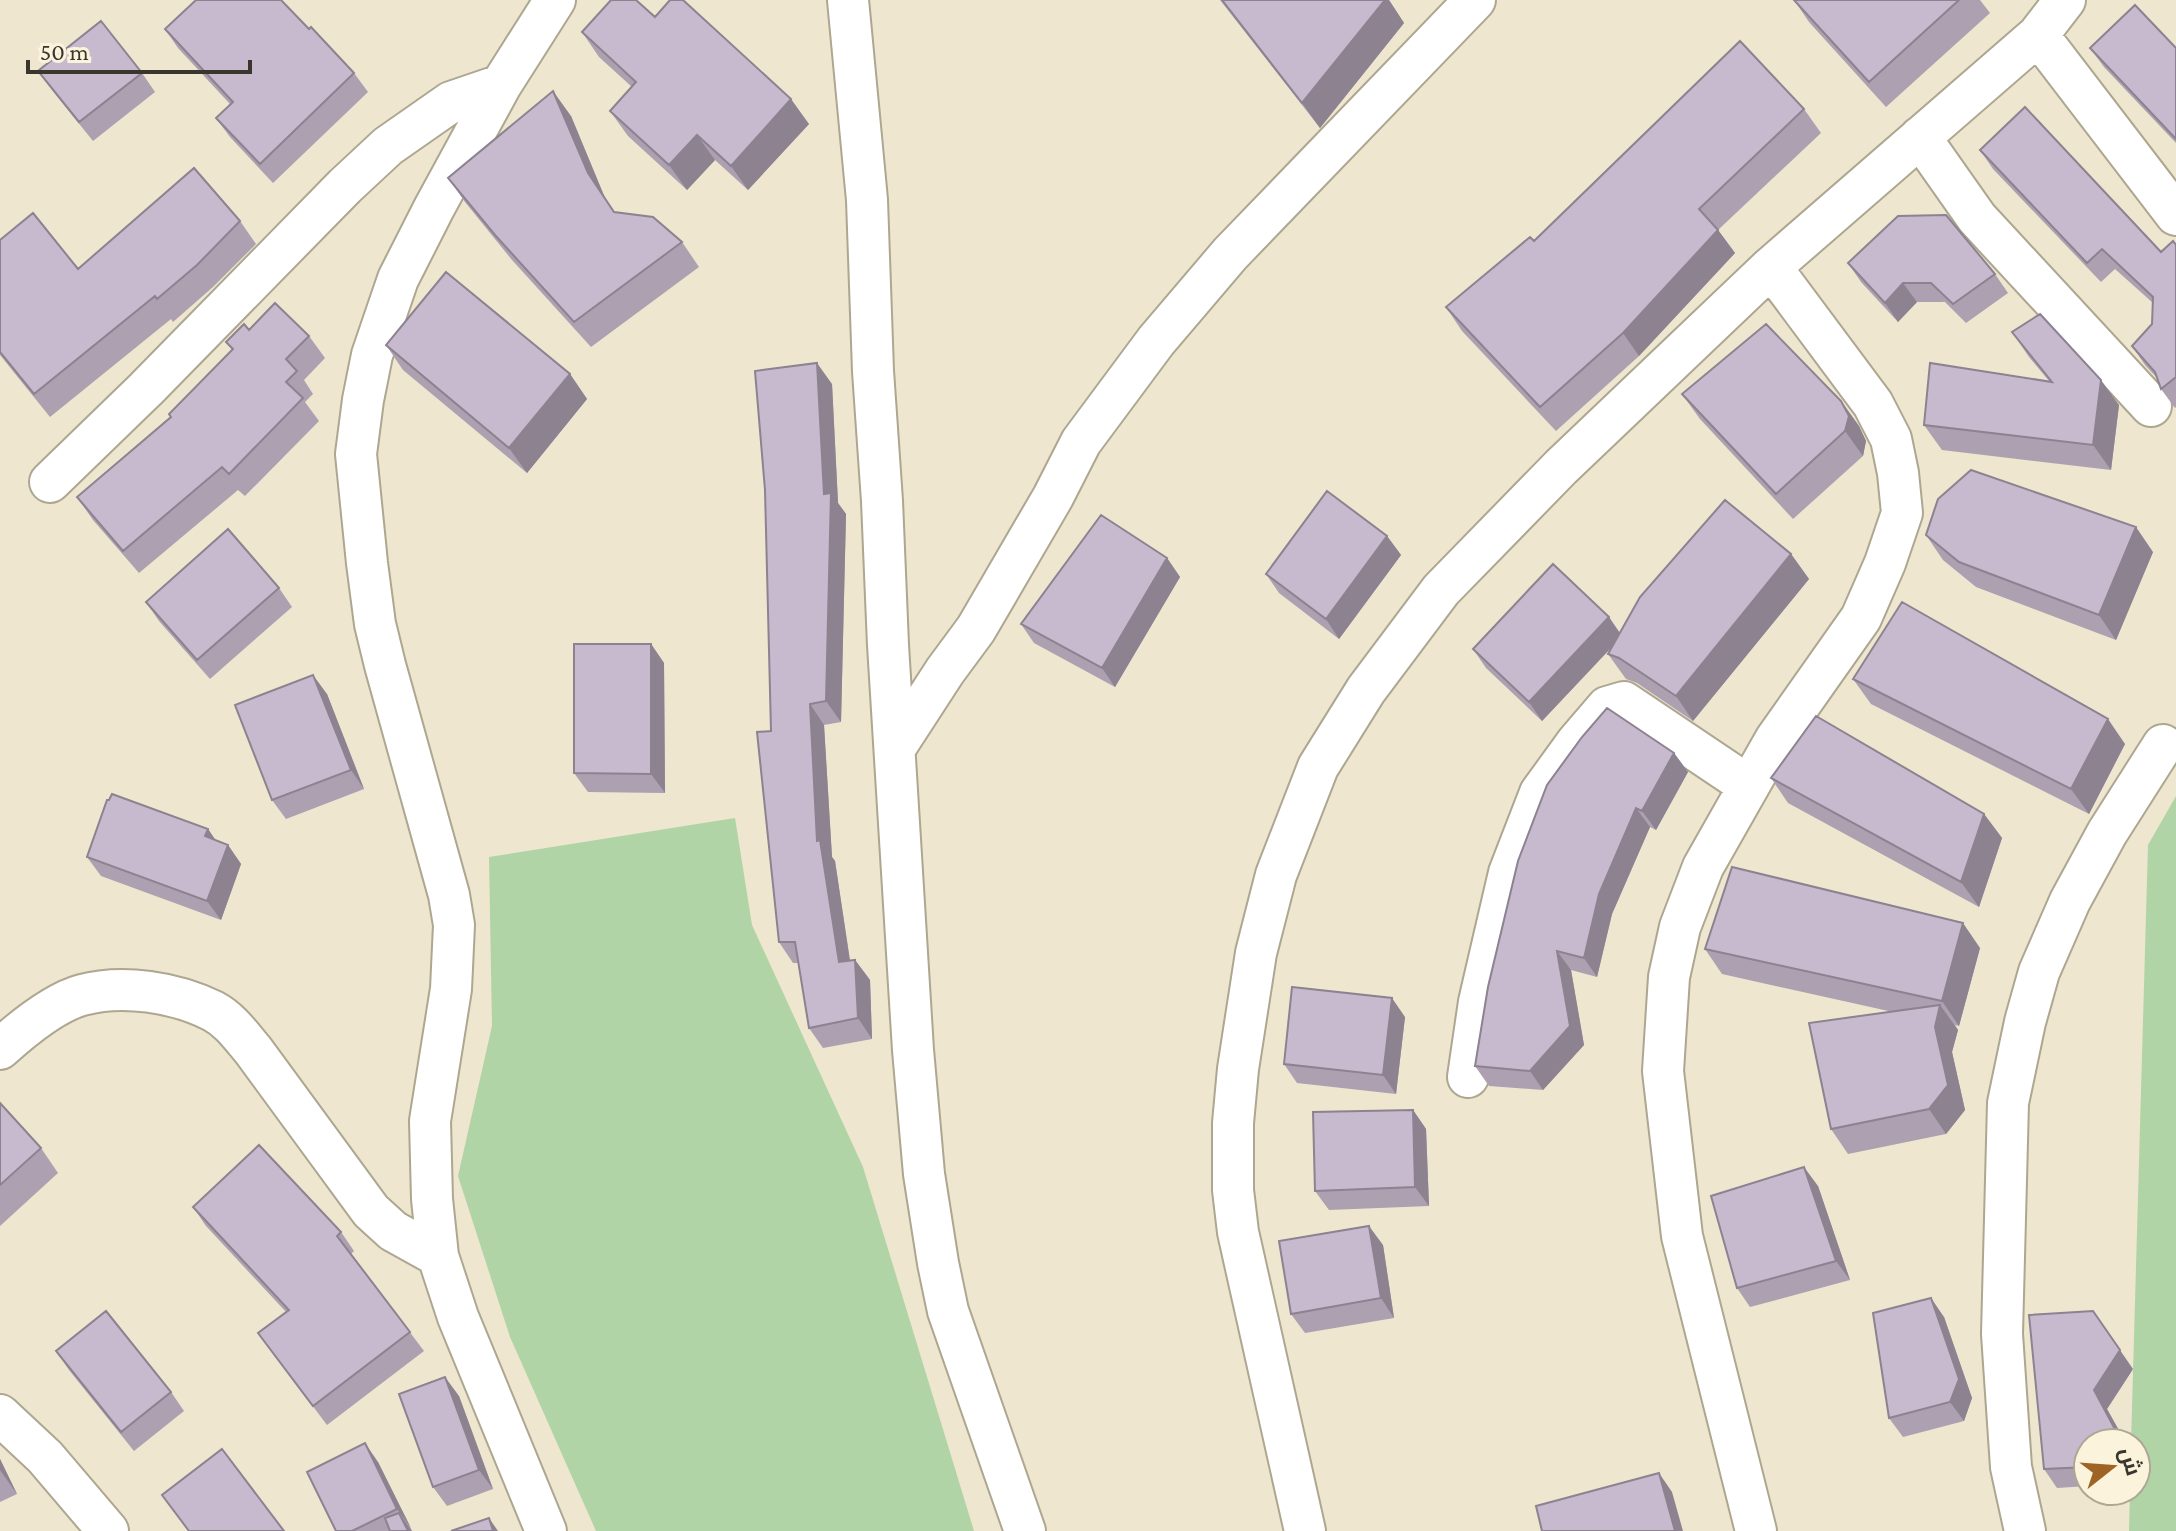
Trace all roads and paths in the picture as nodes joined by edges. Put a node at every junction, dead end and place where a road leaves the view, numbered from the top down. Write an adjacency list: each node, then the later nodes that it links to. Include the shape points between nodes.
1 (555, 0): 6 (street)
2 (848, 0): 13 (street, via 867,200)
3 (1475, 0): 13 (street, via 1230,254 1156,341 1081,442 976,629)
4 (2065, 0): 5 (street)
5 (2038, 35): 7 (street); 8 (street)
6 (501, 85): 11 (street, via 451,102 388,146); 17 (street, via 398,279 372,355 356,454 375,624 454,925 451,989 430,1121)
7 (1920, 137): 9 (street); 10 (street, via 1977,218)
8 (2176, 215)
9 (1771, 267): 14 (street, via 1873,404 1891,439 1902,513 1861,618); 22 (street, via 1441,590 1366,690 1318,767 1276,875 1256,953 1238,1069 1233,1190 1252,1300)
10 (2151, 406)
11 (50, 482)
12 (2163, 745): 24 (street, via 2107,833 2039,972 2008,1103 2002,1334 2011,1467)
13 (895, 748): 21 (street, via 913,1050 938,1263 948,1311)
14 (1749, 786): 16 (street, via 1624,702 1607,707 1540,793 1509,873); 23 (street, via 1703,867 1680,927 1669,977 1663,1071 1682,1236)
15 (0, 1049): 17 (street, via 47,1012 80,996 126,990 215,1012 253,1050 371,1211 393,1231)
16 (1468, 1077)
17 (438, 1256): 20 (street)
18 (0, 1415): 19 (street, via 45,1457)
19 (108, 1531)
20 (546, 1531)
21 (1025, 1531)
22 (1305, 1531)
23 (1756, 1531)
24 (2025, 1531)

